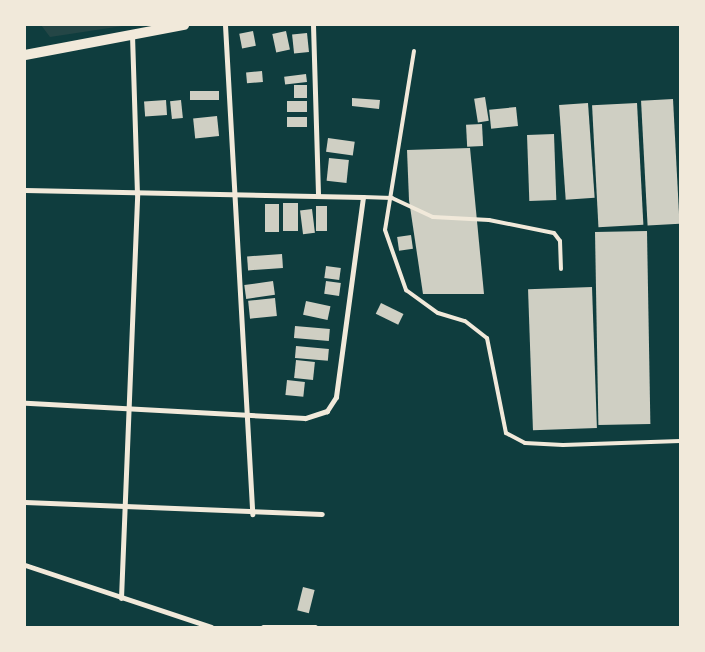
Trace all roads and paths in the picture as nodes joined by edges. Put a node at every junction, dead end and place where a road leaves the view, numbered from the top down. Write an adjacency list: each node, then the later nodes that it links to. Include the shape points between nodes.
1 (184, 25): 4 (main road)
2 (225, 25): 9 (street)
3 (312, 25): 10 (street)
4 (132, 34): 6 (main road); 8 (street)
5 (414, 51): 12 (lane)
6 (25, 55)
7 (25, 190): 8 (street)
8 (137, 194): 9 (street); 15 (street)
9 (234, 194): 10 (street); 16 (street)
10 (318, 196): 11 (street)
11 (363, 197): 12 (lane); 16 (street, via 334,402 314,417)
12 (392, 198): 13 (lane, via 433,217 496,221 554,233 560,242); 17 (lane, via 385,230 406,290 438,313 465,320 487,338 506,433 524,443 544,444)
13 (561, 269)
14 (25, 403): 15 (street)
15 (129, 408): 16 (street); 19 (street)
16 (246, 416): 20 (street)
17 (680, 441)
18 (25, 502): 19 (street)
19 (126, 509): 20 (street); 23 (street)
20 (252, 514): 21 (street)
21 (322, 514)
22 (25, 565): 23 (street)
23 (121, 598): 24 (street)
24 (211, 627)
25 (263, 627): 26 (street)
26 (315, 627)

